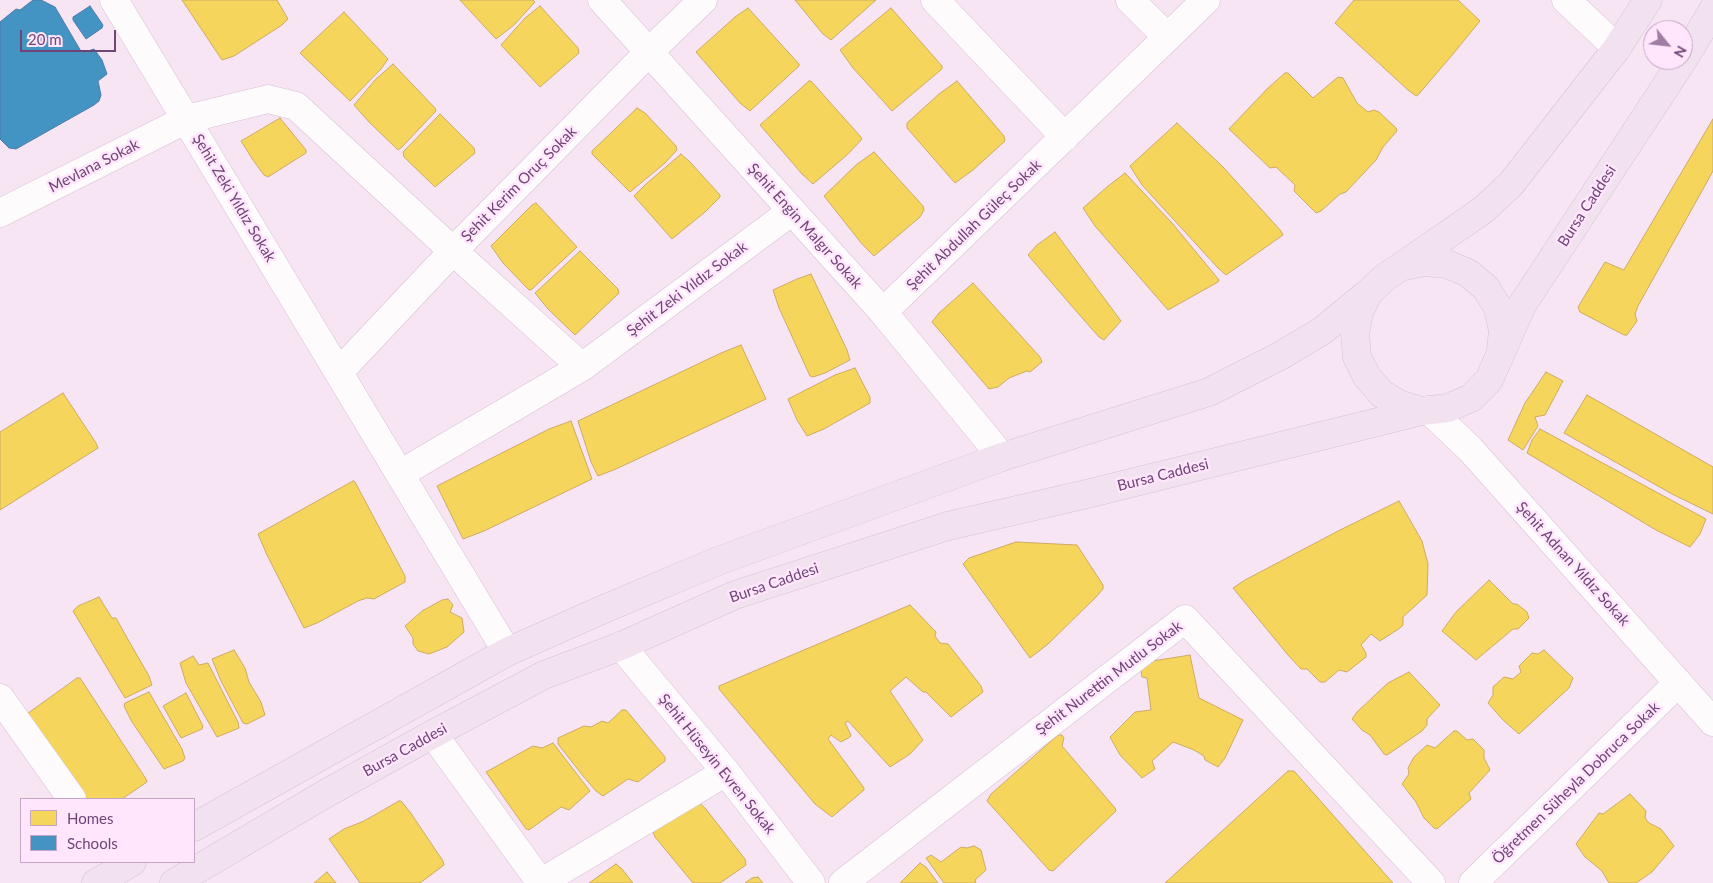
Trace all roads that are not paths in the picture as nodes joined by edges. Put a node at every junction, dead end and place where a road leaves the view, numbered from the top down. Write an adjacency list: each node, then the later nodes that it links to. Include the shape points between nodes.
1 (114, 0): 15 (street)
2 (602, 0): 13 (street, Şehit Engin Malgır Sokak)
3 (703, 0): 13 (street, Şehit Kerim Oruç Sokak)
4 (935, 0): 16 (street)
5 (1130, 0): 10 (street)
6 (1206, 0): 10 (street, Şehit Abdullah Güleç Sokak)
7 (1566, 0): 12 (street)
8 (1648, 0): 12 (main road, Bursa Caddesi)
9 (1713, 10): 11 (main road, Bursa Caddesi)
10 (1167, 37): 16 (street, Şehit Abdullah Güleç Sokak)
11 (1693, 43)
12 (1617, 48): 20 (main road, Bursa Caddesi, via 1511,184 1482,210)
13 (649, 52): 17 (street, Şehit Engin Malgır Sokak); 19 (street, Şehit Kerim Oruç Sokak)
14 (1676, 70): 23 (main road, Bursa Caddesi, via 1522,305)
15 (187, 119): 18 (street, Mevlana Sokak); 19 (street, Şehit Zeki Yıldız Sokak, via 268,99 296,106); 25 (street, Şehit Zeki Yıldız Sokak)
16 (1065, 137): 22 (street, Şehit Abdullah Güleç Sokak)
17 (792, 211): 22 (street, Şehit Engin Malgır Sokak); 24 (street, Şehit Zeki Yıldız Sokak)
18 (0, 213)
19 (453, 251): 24 (street, Şehit Zeki Yıldız Sokak); 25 (street, Şehit Kerim Oruç Sokak)
20 (1402, 266): 21 (main road, Bursa Caddesi); 23 (main road, Bursa Caddesi, via 1424,262 1447,264 1468,273 1486,288 1498,308 1503,331)
21 (1368, 293): 26 (main road, Bursa Caddesi, via 1354,334 1357,357 1366,377 1382,394 1401,405); 27 (main road, Bursa Caddesi, via 1322,331 1209,392)
22 (884, 312): 27 (street, Şehit Engin Malgır Sokak)
23 (1500, 356): 26 (main road, Bursa Caddesi, via 1489,380 1472,398 1448,408)
24 (582, 367): 28 (street, Şehit Zeki Yıldız Sokak)
25 (339, 372): 28 (street, Şehit Zeki Yıldız Sokak)
26 (1426, 410): 29 (main road, Bursa Caddesi, via 948,526 735,595); 31 (street, Şehit Adnan Yıldız Sokak, via 1471,450)
27 (1002, 457): 30 (main road, Bursa Caddesi, via 718,561)
28 (400, 474): 30 (street, Şehit Zeki Yıldız Sokak)
29 (621, 646): 34 (main road, Bursa Caddesi, via 544,675); 35 (street, Şehit Hüseyin Evren Sokak)
30 (507, 652): 37 (main road, Bursa Caddesi)
31 (1678, 683): 33 (street, Şehit Adnan Yıldız Sokak); 45 (street, Öğretmen Süheyla Dobruca Sokak)
32 (0, 698): 36 (street)
33 (1713, 722)
34 (433, 734): 40 (main road, Bursa Caddesi); 41 (street)
35 (726, 772): 41 (street); 42 (street, Şehit Hüseyin Evren Sokak)
36 (71, 798)
37 (195, 826)
38 (123, 864): 39 (main road)
39 (96, 883)
40 (174, 883)
41 (540, 883)
42 (811, 883)
43 (843, 883): 44 (street, Şehit Nurettin Mutlu Sokak, via 1185,619)
44 (1431, 883)
45 (1473, 883)

